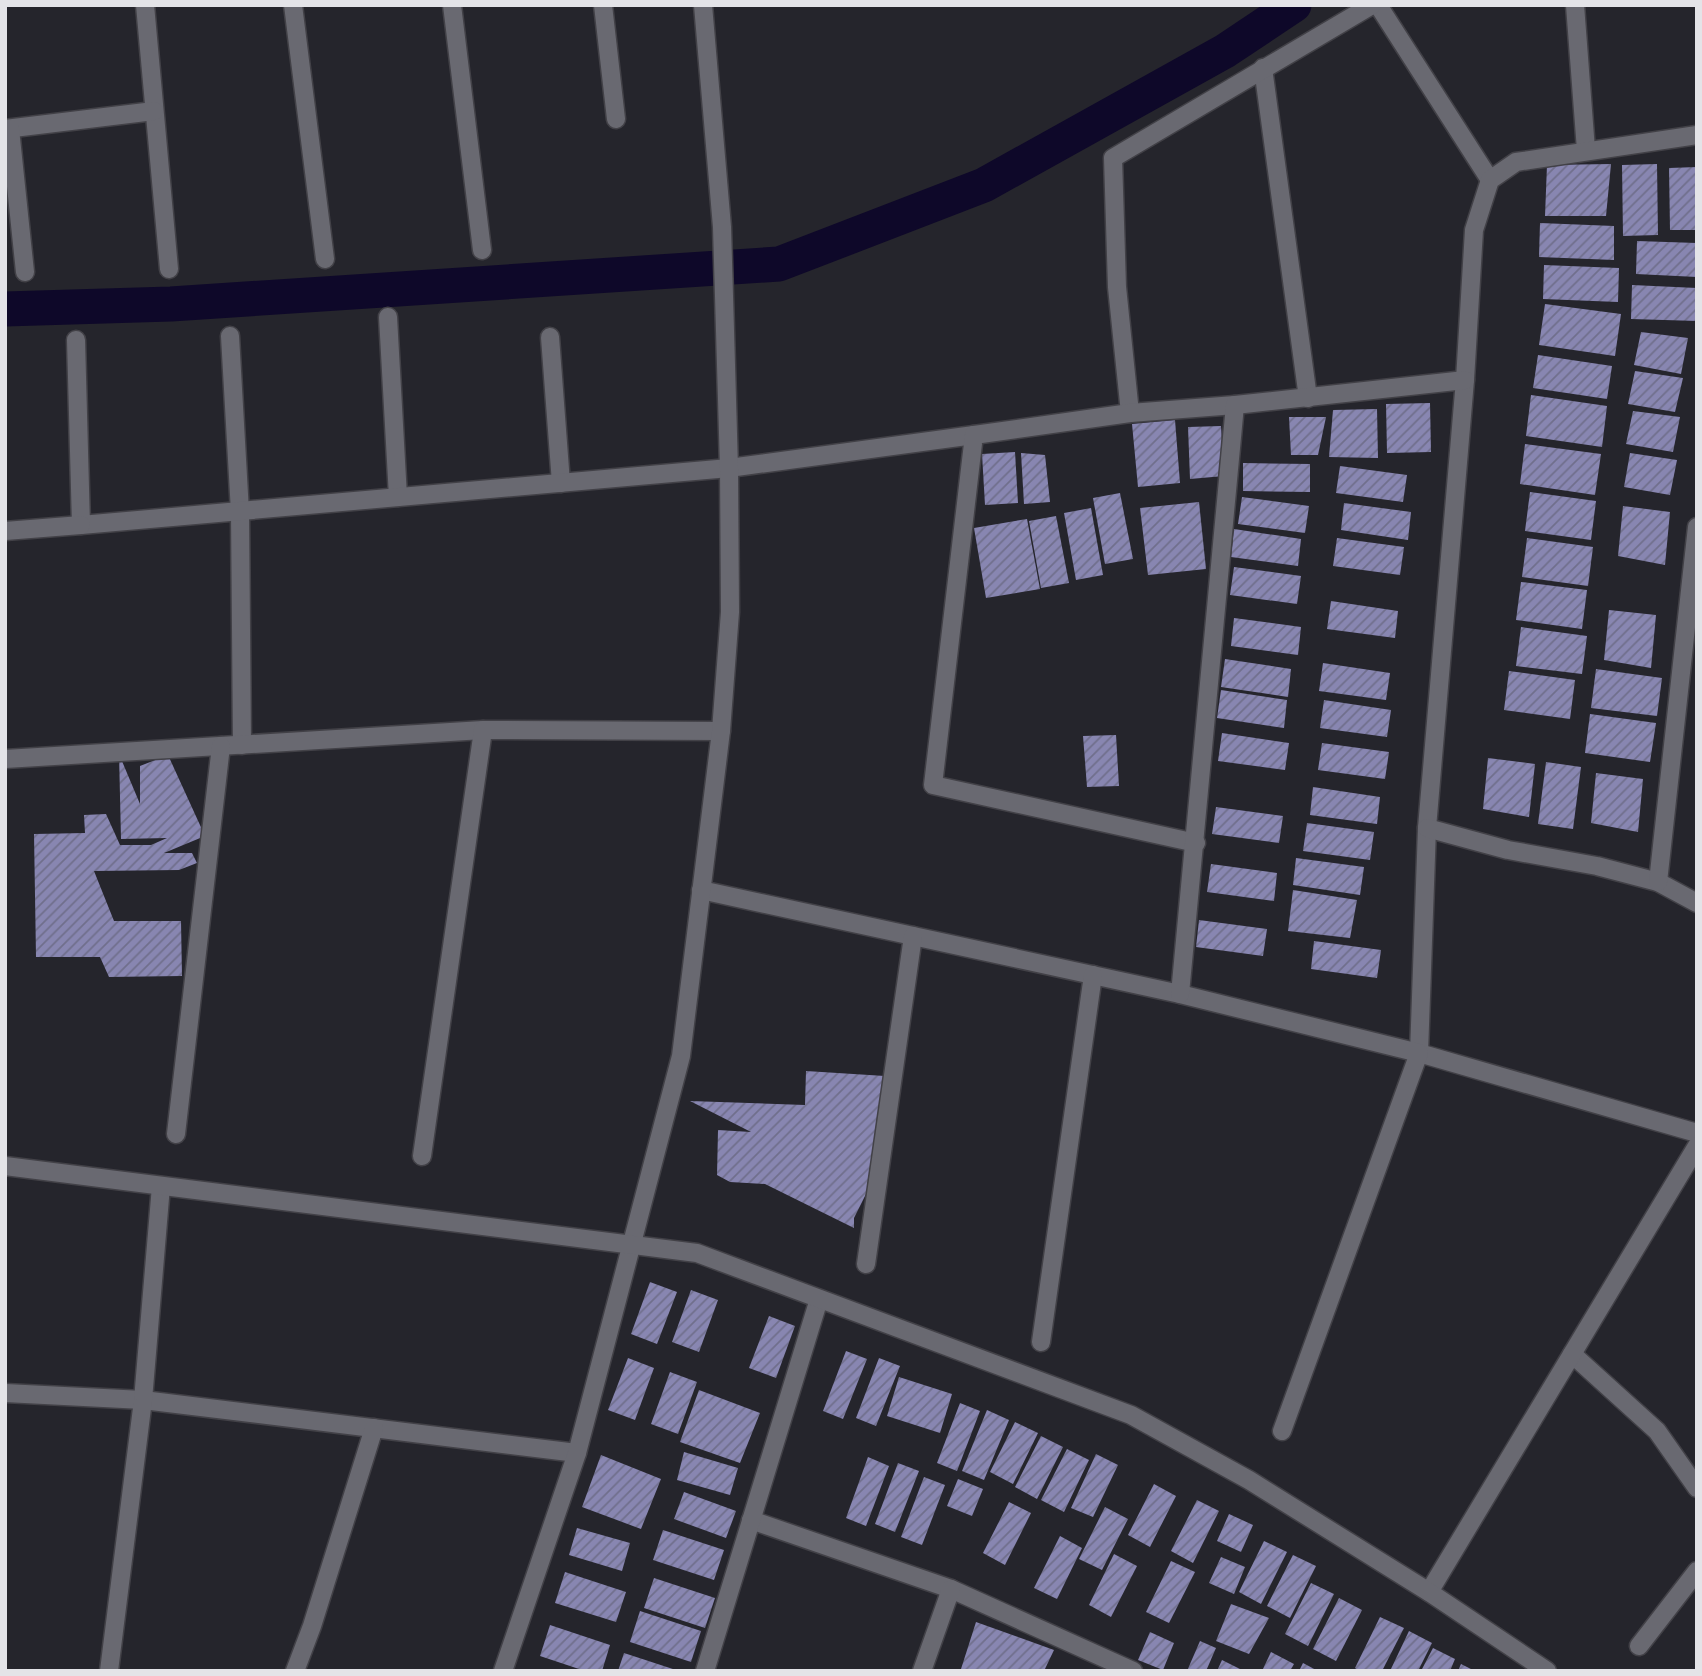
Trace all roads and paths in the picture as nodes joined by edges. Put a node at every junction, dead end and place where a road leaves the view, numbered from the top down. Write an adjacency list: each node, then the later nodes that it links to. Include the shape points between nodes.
1 (145, 5): 10 (street)
2 (293, 5): 17 (street)
3 (452, 5): 16 (street)
4 (603, 5): 11 (street)
5 (703, 5): 29 (street, via 722,227)
6 (1372, 5): 9 (street)
7 (1378, 5): 15 (street)
8 (1574, 5): 14 (street)
9 (1264, 68): 25 (street); 27 (street, via 1113,158 1117,287)
10 (154, 111): 12 (street); 18 (street)
11 (617, 119)
12 (7, 129): 19 (street)
13 (1697, 135): 14 (street)
14 (1586, 150): 15 (street, via 1516,162)
15 (1490, 180): 24 (street, via 1474,230)
16 (482, 250)
17 (325, 259)
18 (169, 269)
19 (25, 272)
20 (388, 317): 31 (street)
21 (230, 336): 32 (street)
22 (550, 337): 30 (street)
23 (76, 340): 33 (street)
24 (1465, 380): 25 (street); 41 (street)
25 (1308, 398): 26 (street)
26 (1235, 405): 27 (street); 42 (street)
27 (1130, 413): 28 (street)
28 (974, 435): 29 (street); 42 (street, via 933,785)
29 (729, 468): 30 (street); 37 (street, via 730,612)
30 (561, 483): 31 (street)
31 (398, 497): 32 (street)
32 (240, 512): 33 (street); 38 (street)
33 (81, 525): 35 (street)
34 (1697, 527): 43 (street)
35 (5, 531)
36 (483, 730): 37 (street); 38 (street); 53 (street)
37 (721, 731): 44 (street)
38 (242, 745): 39 (street)
39 (221, 746): 40 (street); 51 (street)
40 (5, 759)
41 (1427, 828): 43 (street); 49 (street)
42 (1196, 843): 48 (street)
43 (1658, 882): 45 (street)
44 (701, 890): 46 (street); 56 (street, via 681,1056)
45 (1697, 903)
46 (913, 936): 47 (street); 57 (street)
47 (1093, 975): 48 (street); 59 (street)
48 (1180, 994): 49 (street)
49 (1419, 1053): 50 (street); 64 (street)
50 (1697, 1133)
51 (177, 1134)
52 (1697, 1146): 60 (street)
53 (422, 1156)
54 (5, 1167): 55 (street)
55 (161, 1186): 56 (street); 62 (street)
56 (632, 1245): 58 (street, via 697,1253); 65 (street)
57 (866, 1264)
58 (819, 1299): 67 (street); 70 (street, via 1131,1415 1249,1480)
59 (1041, 1342)
60 (1572, 1354): 66 (street, via 1657,1431); 70 (street)
61 (5, 1393): 62 (street)
62 (143, 1399): 63 (street); 72 (street)
63 (374, 1428): 65 (street); 73 (street)
64 (1282, 1431)
65 (577, 1453): 74 (street)
66 (1697, 1488)
67 (751, 1520): 69 (street); 75 (street)
68 (1697, 1571): 71 (street)
69 (951, 1589): 76 (street); 77 (street)
70 (1429, 1591): 78 (street)
71 (1639, 1646)
72 (109, 1671)
73 (295, 1671)
74 (503, 1671)
75 (705, 1671)
76 (922, 1671)
77 (1133, 1671)
78 (1547, 1671)

